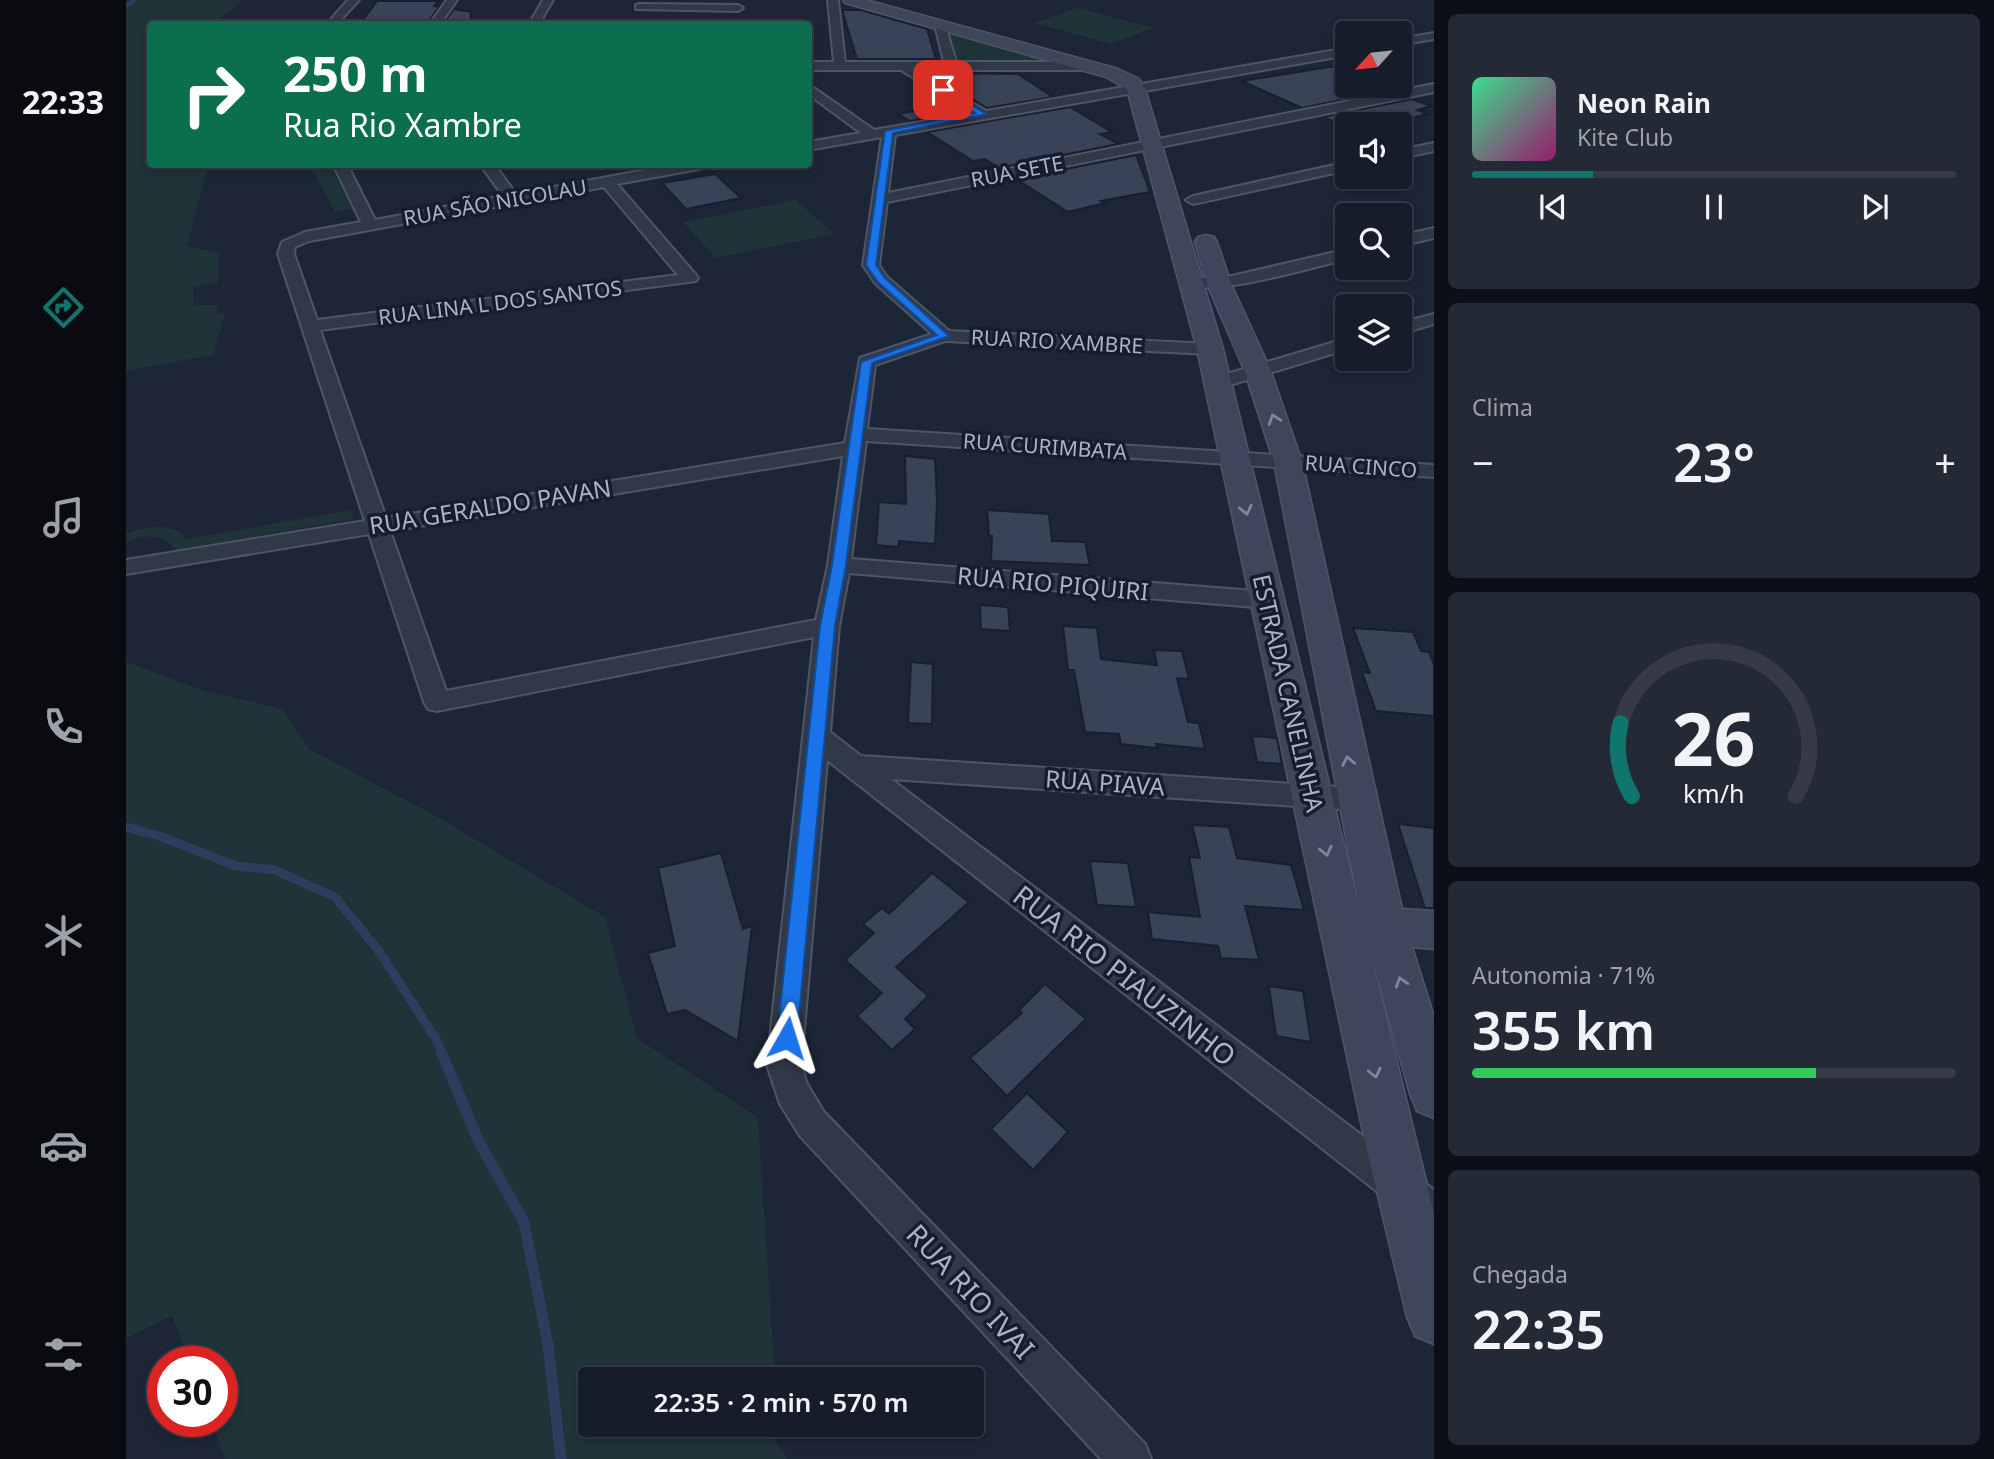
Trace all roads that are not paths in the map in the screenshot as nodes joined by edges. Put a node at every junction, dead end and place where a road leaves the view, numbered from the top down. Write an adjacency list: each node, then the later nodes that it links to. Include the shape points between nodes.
1 (354, 0): 8 (street)
2 (452, 0): 9 (street)
3 (548, 0): 10 (street)
4 (833, 0): 16 (street)
5 (849, 0): 11 (street)
6 (738, 4): 7 (street)
7 (640, 8)
8 (335, 21)
9 (437, 21)
10 (536, 21)
11 (940, 25): 18 (street); 19 (street)
12 (1434, 36): 13 (street)
13 (1412, 40)
14 (1335, 53): 20 (street)
15 (812, 65): 16 (street)
16 (840, 65): 17 (street)
17 (903, 66): 18 (street); 23 (street)
18 (951, 66): 19 (street)
19 (1083, 66): 20 (street)
20 (1145, 87): 23 (street); 26 (street, ESTRADA CANELINHA)
21 (1434, 88): 26 (street, RUA SETE)
22 (812, 91): 25 (street)
23 (982, 114): 24 (street)
24 (889, 131): 25 (street); 38 (street)
25 (871, 134): 27 (street)
26 (1163, 142): 38 (street, RUA SETE); 39 (street, ESTRADA CANELINHA); 44 (street, ESTRADA CANELINHA)
27 (812, 145)
28 (1434, 147): 29 (street)
29 (1412, 152)
30 (342, 168): 40 (street)
31 (490, 168): 37 (street)
32 (630, 168): 35 (street)
33 (682, 168): 35 (street, RUA SÃO NICOLAU)
34 (1335, 169): 39 (street)
35 (637, 176): 36 (street, RUA SÃO NICOLAU)
36 (608, 182): 37 (street, RUA SÃO NICOLAU); 47 (street, RUA LINA L DOS SANTOS, via 690,278)
37 (512, 199): 40 (street, RUA SÃO NICOLAU)
38 (881, 199): 48 (street, via 871,265 874,272)
39 (1193, 200): 44 (street, ESTRADA CANELINHA)
40 (370, 225): 47 (street, RUA SÃO NICOLAU, via 288,244 286,254)
41 (1434, 233): 42 (street)
42 (1412, 238)
43 (1335, 257): 44 (street)
44 (1206, 283): 51 (street, ESTRADA CANELINHA); 52 (street, ESTRADA CANELINHA)
45 (1434, 319): 46 (street)
46 (1412, 325)
47 (310, 326): 57 (street)
48 (944, 336): 50 (street, RUA RIO XAMBRE); 51 (street, RUA RIO XAMBRE)
49 (1335, 347): 52 (street)
50 (866, 362): 53 (street, RUA RIO IVAI)
51 (1213, 366): 52 (street); 54 (street, ESTRADA CANELINHA)
52 (1257, 369): 55 (street, ESTRADA CANELINHA, one-way to 52)
53 (855, 441): 54 (street, RUA CURIMBATA); 57 (street, RUA GERALDO PAVAN); 58 (street, RUA RIO IVAI)
54 (1234, 458): 55 (street, RUA CURIMBATA); 60 (street, ESTRADA CANELINHA, one-way to 60)
55 (1288, 462): 56 (street, RUA CINCO); 65 (street, ESTRADA CANELINHA, one-way to 55)
56 (1434, 471)
57 (377, 524): 59 (street, RUA GERALDO PAVAN); 61 (street, via 437,702)
58 (839, 565): 60 (street, RUA RIO PIQUIRI); 61 (street, RUA RIO IVAI)
59 (126, 566)
60 (1267, 600): 64 (street, ESTRADA CANELINHA)
61 (827, 626): 62 (street, RUA RIO IVAI)
62 (817, 737): 63 (street, RUA RIO PIAUZINHO); 72 (street, RUA RIO IVAI, via 784,1065 792,1092 813,1124)
63 (854, 766): 64 (street, RUA PIAVA); 69 (street, RUA RIO PIAUZINHO)
64 (1314, 796): 65 (street, RUA PIAVA); 69 (street, ESTRADA CANELINHA, one-way to 69)
65 (1356, 799): 66 (street, ESTRADA CANELINHA)
66 (1384, 926): 67 (street); 68 (street, ESTRADA CANELINHA, one-way to 66)
67 (1434, 930)
68 (1434, 1094)
69 (1401, 1188): 70 (street, RUA RIO PIAUZINHO); 71 (street, ESTRADA CANELINHA)
70 (1434, 1213)
71 (1434, 1317)
72 (1130, 1459)

